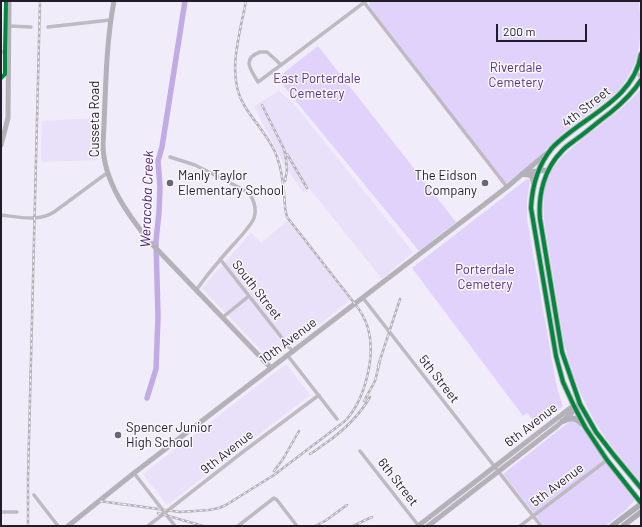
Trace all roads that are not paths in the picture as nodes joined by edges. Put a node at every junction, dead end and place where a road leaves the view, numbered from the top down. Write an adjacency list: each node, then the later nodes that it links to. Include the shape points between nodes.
1 (9, 1): 5 (main road)
2 (114, 1): 4 (main road, Cusseta Road)
3 (364, 2): 11 (street); 28 (street)
4 (110, 20): 7 (street); 25 (main road, Cusseta Road, via 103,144)
5 (9, 26): 6 (street); 8 (main road)
6 (30, 27)
7 (48, 27)
8 (9, 51): 9 (street); 18 (main road, via 8,118)
9 (1, 52)
10 (641, 55): 12 (highway, 4th Street)
11 (281, 65): 11 (street, via 258,82 249,68 249,61 254,54 267,52)
12 (638, 71): 13 (street); 17 (highway, 4th Street, via 624,90)
13 (641, 77)
14 (641, 80): 16 (highway, 4th Street)
15 (641, 90): 16 (highway)
16 (634, 91): 19 (highway, 4th Street)
17 (602, 109): 19 (highway, via 601,115 587,126); 21 (highway, 4th Street)
18 (2, 135): 20 (main road)
19 (581, 136): 23 (highway, 4th Street, via 562,151)
20 (1, 145)
21 (551, 149): 24 (highway, 4th Street); 26 (main road, 10th Avenue)
22 (170, 157): 30 (street, South Street, via 195,165 248,192 253,199 255,213 250,225)
23 (548, 170): 24 (main road, 10th Avenue); 39 (highway, 4th Street, via 541,191 540,219 562,352)
24 (539, 171): 26 (main road, 10th Avenue); 27 (highway, 4th Street)
25 (107, 173): 29 (street, via 46,216 33,218); 31 (main road, Cusseta Road, via 136,224 150,242)
26 (523, 174): 27 (highway, via 532,176); 28 (main road, 10th Avenue)
27 (534, 184): 39 (highway, 4th Street, via 531,208 553,343 561,379)
28 (506, 187): 33 (main road, 10th Avenue)
29 (1, 215)
30 (220, 259): 31 (street); 32 (street, South Street)
31 (197, 289): 34 (main road, Cusseta Road)
32 (249, 296): 34 (street); 35 (street, South Street)
33 (363, 298): 35 (main road, 10th Avenue); 45 (street, 5th Street)
34 (223, 318): 37 (main road, Cusseta Road)
35 (293, 352): 36 (main road, 10th Avenue)
36 (288, 356): 37 (main road, 10th Avenue); 38 (street)
37 (271, 368): 47 (main road, 10th Avenue)
38 (319, 395): 40 (street); 54 (street, 9th Avenue)
39 (577, 407): 41 (main road, 6th Avenue); 42 (highway, 4th Street); 45 (main road, 6th Avenue); 48 (highway, 4th Street)
40 (337, 419)
41 (563, 421): 42 (highway, via 574,418); 46 (main road, 6th Avenue)
42 (585, 427): 44 (highway, 4th Street)
43 (360, 451): 62 (street, 6th Street)
44 (607, 460): 50 (highway, 4th Street); 55 (street, 5th Avenue)
45 (495, 467): 46 (street, 5th Street); 62 (main road, 6th Avenue)
46 (499, 472): 55 (street, 5th Street); 63 (main road, 6th Avenue)
47 (134, 473): 54 (street); 57 (main road, 10th Avenue)
48 (641, 488)
49 (34, 495): 56 (street)
50 (641, 503): 66 (main road)
51 (1, 512): 52 (street)
52 (17, 512)
53 (641, 512): 67 (main road)
54 (165, 513): 58 (street, 9th Avenue); 59 (street)
55 (533, 516): 64 (street, 5th Avenue); 65 (street)
56 (58, 526)
57 (68, 526)
58 (148, 526)
59 (175, 526)
60 (238, 526): 61 (street, via 274,498)
61 (297, 526)
62 (418, 526)
63 (428, 526)
64 (520, 526)
65 (541, 526)
66 (612, 526)
67 (623, 526)

